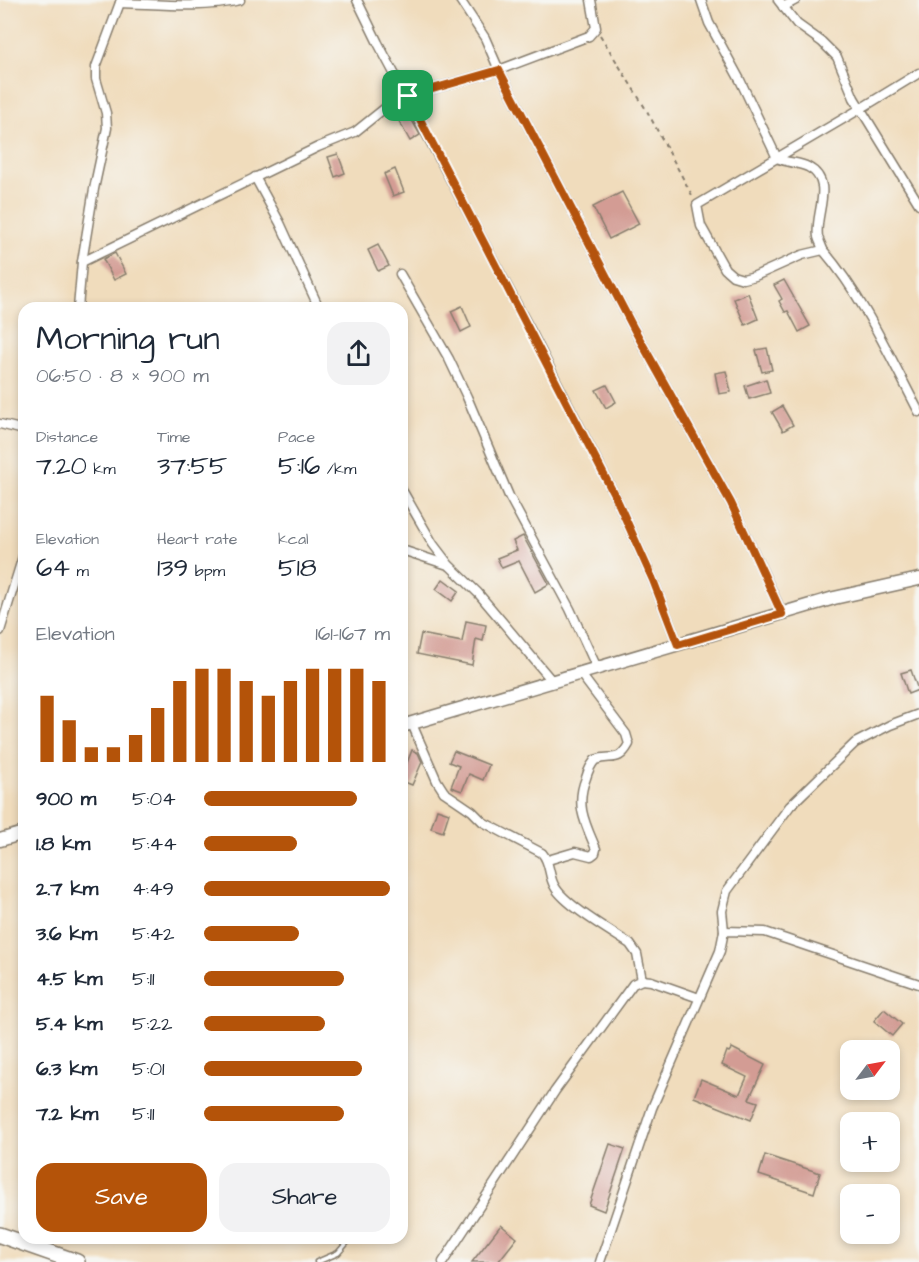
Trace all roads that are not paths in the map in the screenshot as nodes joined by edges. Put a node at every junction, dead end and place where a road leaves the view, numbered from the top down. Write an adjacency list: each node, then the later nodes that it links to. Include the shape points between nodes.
1 (240, 0): 7 (street, via 182,6)
2 (357, 0): 11 (street)
3 (460, 0): 9 (street, via 485,38)
4 (591, 0): 9 (street, via 596,28 589,36)
5 (701, 0): 13 (street)
6 (796, 0): 8 (street)
7 (121, 2): 17 (street, via 96,67 107,129)
8 (780, 4): 12 (street, via 797,24 837,57)
9 (499, 70): 11 (street); 29 (street, via 634,329 731,503)
10 (919, 73): 12 (street)
11 (408, 96): 14 (street, via 355,132); 31 (street, via 618,502)
12 (860, 110): 13 (street); 15 (street)
13 (777, 158): 16 (street, via 810,168 822,183 818,238); 16 (street, via 697,205 701,226 725,269 743,279)
14 (255, 177): 17 (street); 20 (street)
15 (918, 202)
16 (823, 250): 21 (street, via 867,314)
17 (82, 262): 19 (street)
18 (400, 274): 32 (street, via 449,359 509,496)
19 (79, 302)
20 (316, 302)
21 (919, 412)
22 (0, 424): 23 (street)
23 (18, 428)
24 (408, 501): 26 (street)
25 (408, 552): 26 (street)
26 (448, 565): 34 (street, via 478,593)
27 (18, 572): 30 (street)
28 (919, 579): 29 (street)
29 (782, 614): 31 (street)
30 (0, 631)
31 (678, 645): 32 (street)
32 (597, 668): 33 (street)
33 (580, 673): 34 (street); 40 (street, via 626,734 629,744 617,758 595,760 582,789 580,802 595,853 591,856 575,852)
34 (553, 682): 36 (street)
35 (919, 714): 41 (street, via 855,743 790,806 727,891 722,911)
36 (408, 725)
37 (408, 727): 40 (street, via 444,792 483,822 542,853)
38 (18, 835): 39 (street)
39 (0, 840)
40 (548, 860): 42 (street, via 551,880 561,895 630,944 637,954)
41 (724, 931): 43 (street, via 765,932); 44 (street, via 720,951)
42 (642, 980): 44 (street, via 665,984); 51 (street, via 633,984 555,1091)
43 (919, 984)
44 (699, 998): 52 (street, via 652,1108)
45 (0, 1235): 46 (highway)
46 (18, 1241)
47 (26, 1244): 49 (highway)
48 (346, 1244): 50 (lane, via 338,1253)
49 (77, 1262)
50 (317, 1262)
51 (443, 1262)
52 (600, 1262)

